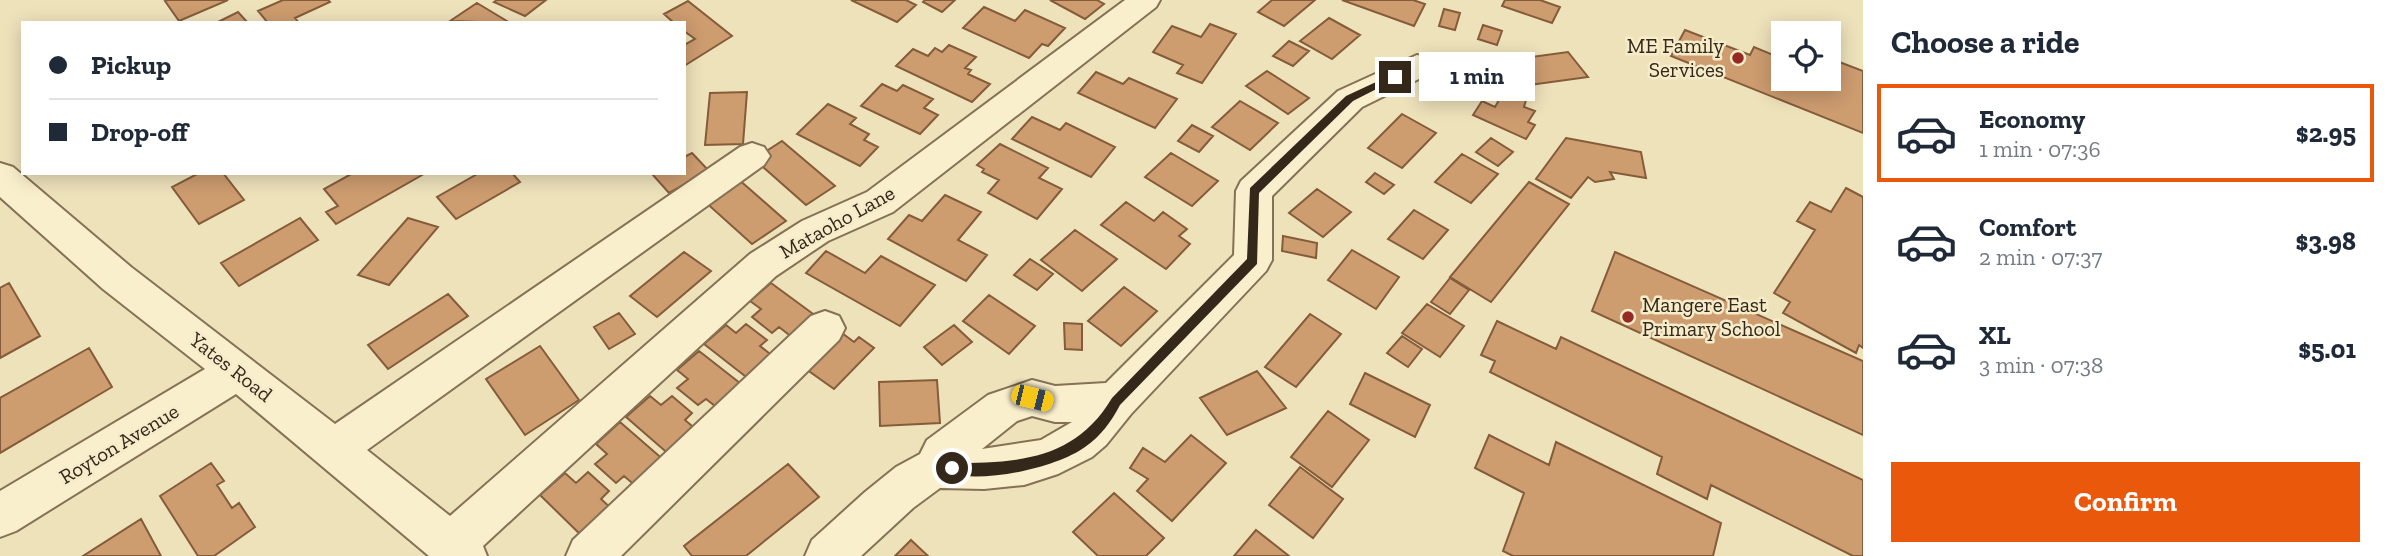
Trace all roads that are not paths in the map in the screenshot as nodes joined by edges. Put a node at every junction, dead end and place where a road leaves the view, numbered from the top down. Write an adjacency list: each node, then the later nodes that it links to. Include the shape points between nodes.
1 (1145, 0): 13 (street, Mataoho Lane, via 880,202 815,231 763,265)
2 (1417, 66): 7 (street, via 1350,99 1254,191 1253,260)
3 (752, 156): 10 (street)
4 (0, 176): 6 (street, Yates Road, via 117,278)
5 (825, 328): 14 (street)
6 (238, 371): 10 (street, Yates Road); 12 (street, Royton Avenue)
7 (1116, 401): 8 (street); 9 (street, via 1104,421)
8 (1059, 404): 9 (street); 11 (street, via 1032,398 1003,408 942,454)
9 (1079, 445): 11 (street, via 1006,468)
10 (334, 449): 13 (street, Yates Road)
11 (936, 468): 15 (street)
12 (0, 516)
13 (457, 550)
14 (589, 556)
15 (828, 556)

